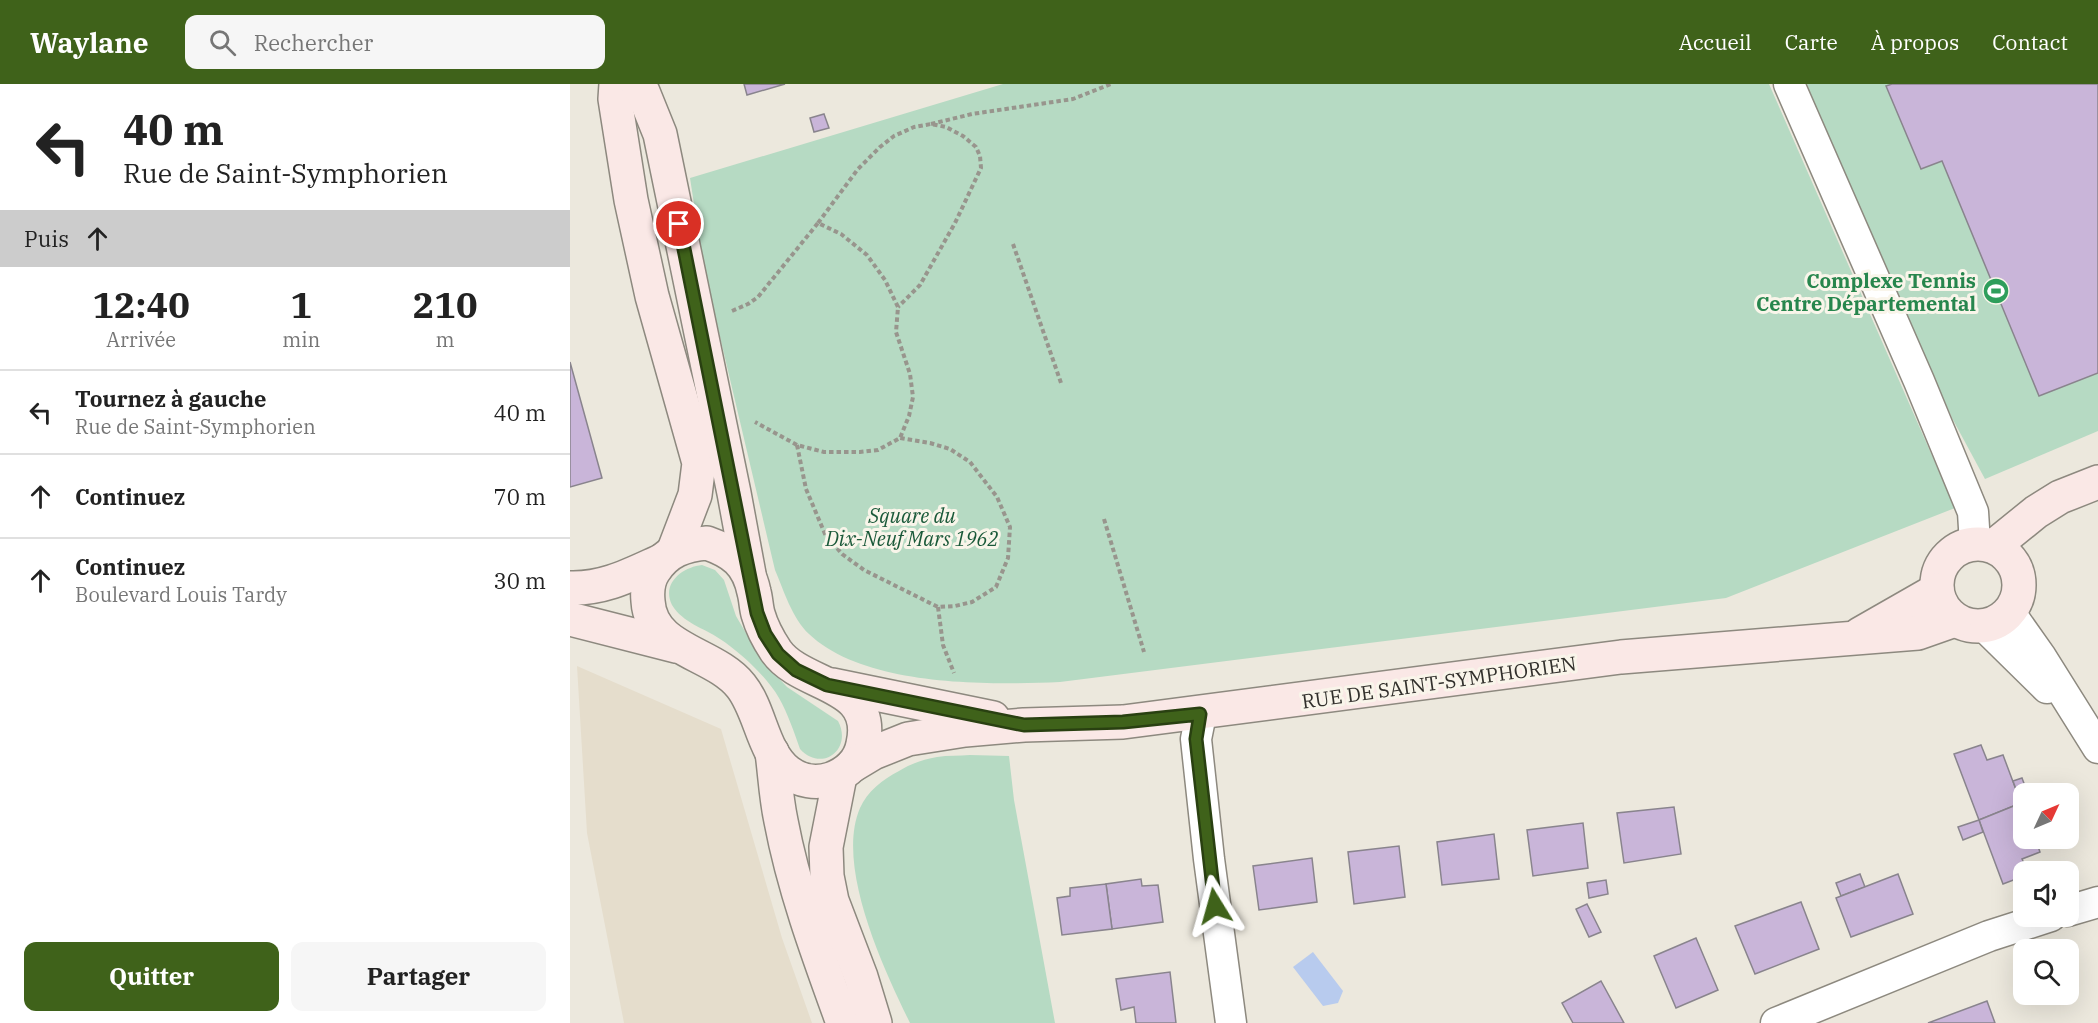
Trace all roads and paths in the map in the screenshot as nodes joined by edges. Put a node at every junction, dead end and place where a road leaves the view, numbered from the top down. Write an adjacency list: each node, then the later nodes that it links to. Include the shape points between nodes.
1 (616, 84): 18 (street, via 631,200 652,296 699,463 695,495)
2 (638, 84): 20 (street, via 660,134)
3 (1111, 84): 5 (path, via 1073,99)
4 (1789, 84): 17 (street, via 1919,381)
5 (931, 124): 6 (path, via 894,136 880,147 858,169); 8 (path, via 970,141 980,156 981,168 920,285)
6 (818, 224): 8 (path, via 841,234 867,255); 9 (path, via 758,297)
7 (1013, 244): 10 (path)
8 (898, 307): 12 (path, via 896,332 913,397)
9 (726, 313)
10 (1061, 383)
11 (748, 419): 13 (path)
12 (900, 438): 13 (path, via 878,450 860,452 824,452); 23 (path, via 950,449 970,462 997,497 1010,527 1008,558 996,587 972,602)
13 (797, 445): 23 (path, via 806,489 825,534 842,554 864,570)
14 (2098, 482): 15 (street)
15 (2060, 497): 17 (street); 19 (street)
16 (1104, 519): 28 (path)
17 (1984, 545): 19 (street, via 2004,552); 22 (street, via 1962,547 1950,554 1942,564)
18 (668, 555): 20 (street, via 690,544 707,543 738,559); 21 (street, via 602,585); 27 (street, via 651,575 648,609 666,639)
19 (2017, 570): 25 (street, via 2020,581 2016,603)
20 (749, 574): 30 (street, via 757,613 778,654 796,670)
21 (570, 588)
22 (1937, 590): 25 (street, via 1946,612); 26 (street, RUE DE SAINT-SYMPHORIEN)
23 (938, 607): 29 (path, via 943,645)
24 (570, 619): 27 (street)
25 (1983, 620): 26 (street, RUE DE SAINT-SYMPHORIEN, via 1918,633); 33 (street, via 2041,657)
26 (1854, 638): 31 (street, RUE DE SAINT-SYMPHORIEN, via 1621,657)
27 (682, 648): 34 (street, via 723,669 740,685 752,703)
28 (1144, 652)
29 (959, 682)
30 (827, 685): 32 (street, RUE DE SAINT-SYMPHORIEN); 35 (street, via 842,691 863,717 866,734 862,750)
31 (1200, 714): 32 (street, RUE DE SAINT-SYMPHORIEN, via 1123,722); 41 (street, via 1196,739)
32 (1024, 725): 35 (street, RUE DE SAINT-SYMPHORIEN, via 908,740 873,753)
33 (2098, 748)
34 (772, 752): 35 (street, RUE DE SAINT-SYMPHORIEN, via 781,767 809,781 824,781); 39 (street, via 789,854 816,950)
35 (847, 770): 40 (street, via 829,825 827,876 832,901)
36 (2098, 902): 37 (street)
37 (2079, 908)
38 (2017, 927): 42 (street)
39 (843, 1023)
40 (875, 1023)
41 (1231, 1023)
42 (1776, 1023)

